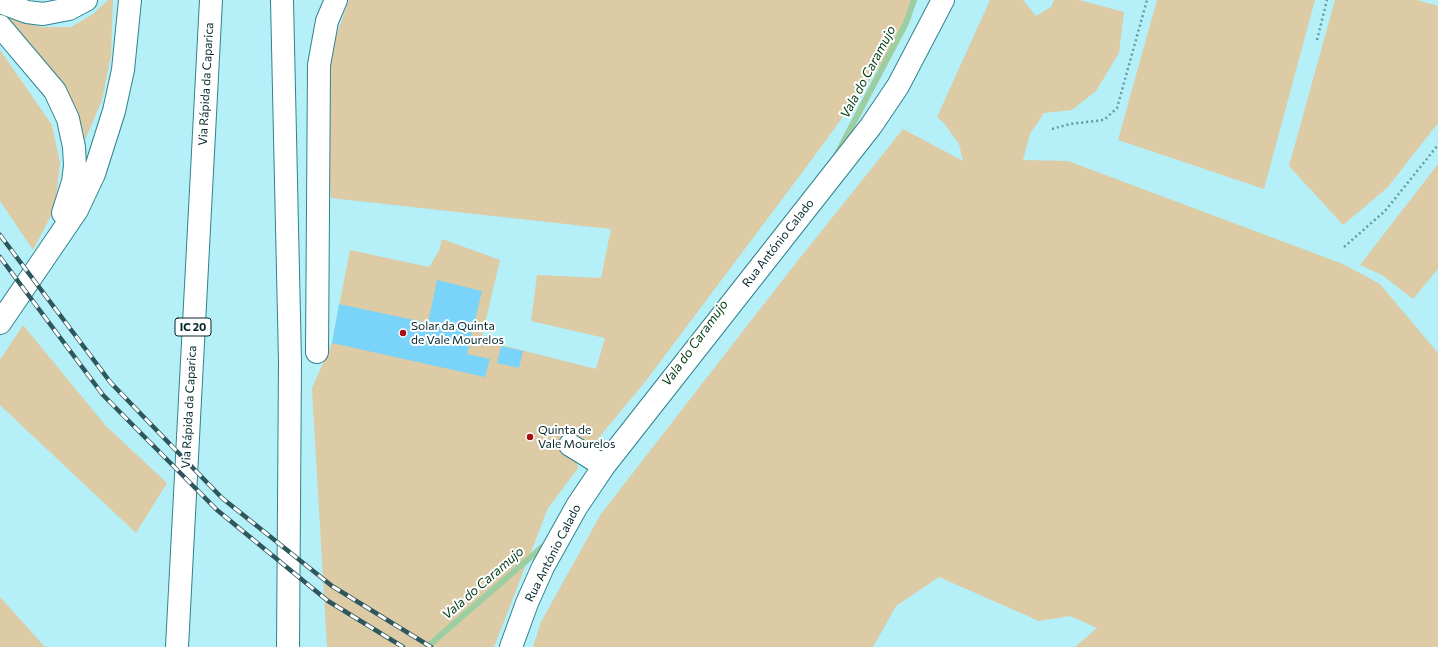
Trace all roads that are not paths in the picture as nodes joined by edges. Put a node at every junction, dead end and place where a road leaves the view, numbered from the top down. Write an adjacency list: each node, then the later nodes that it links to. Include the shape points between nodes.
1 (86, 0): 7 (main road, via 69,9 43,14 26,12)
2 (130, 0): 9 (main road, via 123,70 105,143 77,210)
3 (210, 0): 14 (main road, Via Rápida da Caparica / IC 20)
4 (282, 0): 15 (main road, via 290,362)
5 (336, 0): 11 (main road, via 327,21 319,65)
6 (943, 0): 13 (main road, Rua António Calado, via 898,86 871,126)
7 (0, 2)
8 (0, 26): 9 (main road, via 55,91 68,118 72,135 75,166 73,182 67,203)
9 (43, 258): 10 (main road)
10 (0, 323)
11 (317, 352)
12 (570, 445): 13 (main road)
13 (604, 466): 16 (main road, Rua António Calado, via 577,506 543,567)
14 (177, 645)
15 (288, 647)
16 (511, 647)

